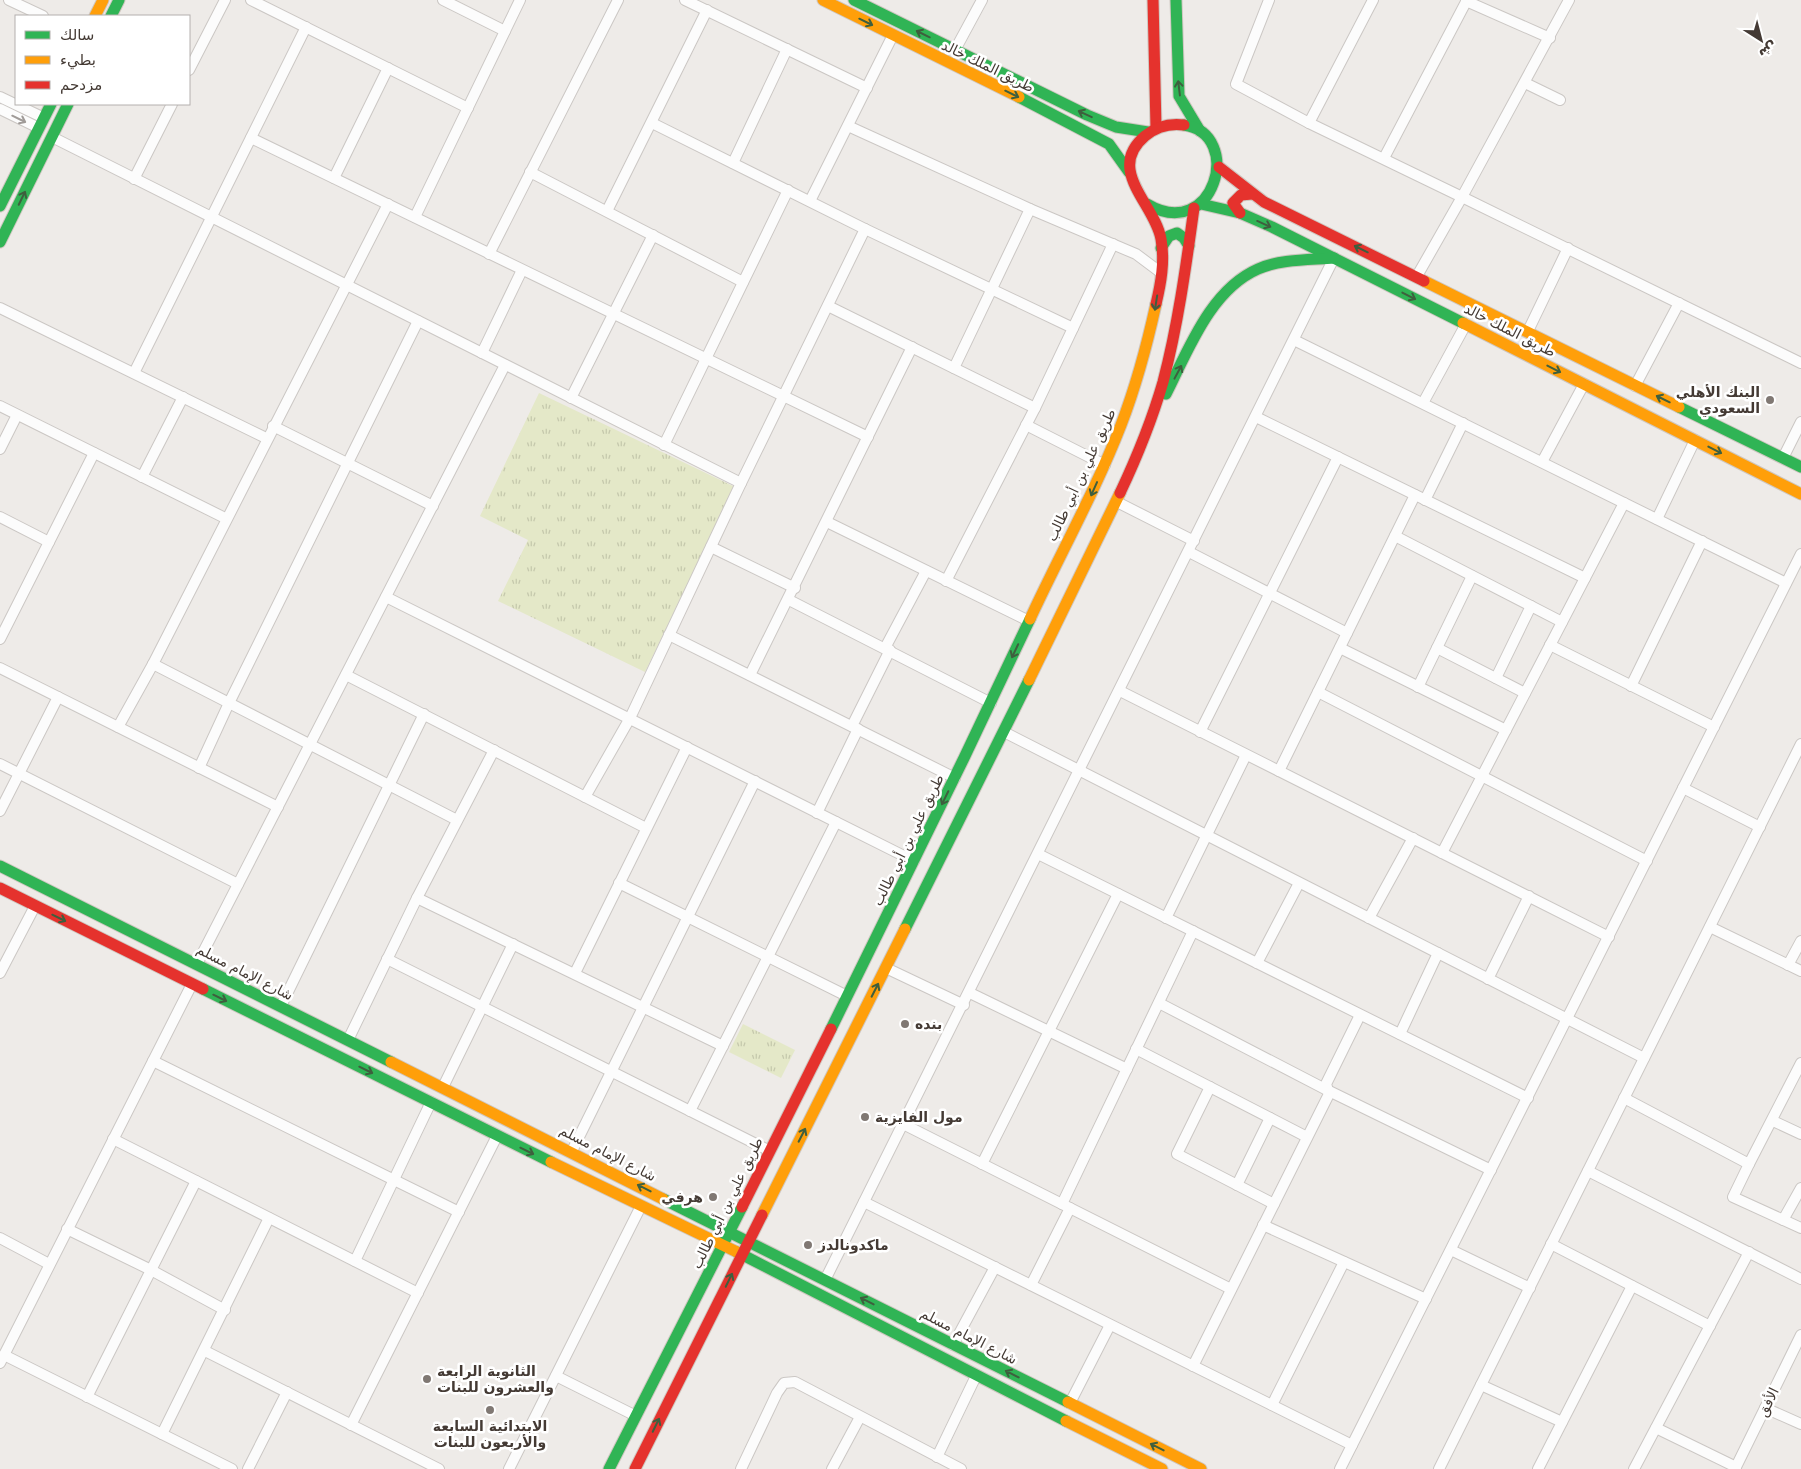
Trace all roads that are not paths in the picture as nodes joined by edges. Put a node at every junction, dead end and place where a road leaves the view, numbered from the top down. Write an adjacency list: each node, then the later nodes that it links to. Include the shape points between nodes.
1 (9, 0): 20 (street)
2 (103, 0): 21 (main road)
3 (119, 0): 22 (main road)
4 (224, 0): 29 (street)
5 (251, 0): 23 (street)
6 (443, 0): 24 (street)
7 (520, 0): 24 (street)
8 (618, 0): 53 (street)
9 (685, 0): 19 (street)
10 (823, 0): 25 (main road, طريق الملك خالد, one-way to 25)
11 (854, 0): 28 (main road, طريق الملك خالد, one-way to 11)
12 (982, 0): 28 (street)
13 (1153, 0): 45 (main road)
14 (1176, 0): 46 (main road, one-way to 14, via 1180,96)
15 (1269, 0): 42 (street, via 1236,84)
16 (1373, 0): 42 (street)
17 (1569, 0): 26 (street)
18 (1467, 1): 26 (street); 50 (street)
19 (707, 10): 27 (street); 41 (street)
20 (40, 15)
21 (96, 15)
22 (112, 15)
23 (306, 27): 30 (street); 48 (street)
24 (505, 31): 38 (street)
25 (893, 35): 32 (street); 49 (main road, طريق الملك خالد, one-way to 49)
26 (1550, 38): 31 (street)
27 (787, 49): 32 (street); 51 (street)
28 (955, 50): 44 (main road, طريق الملك خالد, one-way to 28)
29 (190, 68)
30 (388, 68): 38 (street); 55 (street)
31 (1526, 83): 34 (street); 59 (street)
32 (867, 88): 43 (street)
33 (0, 97): 40 (street)
34 (1560, 100)
35 (50, 105): 40 (main road)
36 (68, 105): 47 (main road)
37 (171, 105): 56 (street)
38 (468, 108): 69 (street)
39 (0, 109): 40 (street, one-way to 40)
40 (41, 123): 63 (main road)
41 (652, 123): 51 (street); 66 (street)
42 (1309, 123): 50 (street)
43 (848, 126): 60 (street); 65 (street)
44 (1116, 127): 45 (main road, طريق الملك خالد); 49 (main road, via 1120,137)
45 (1152, 129): 46 (main road, via 1179,123); 54 (main road, via 1137,143)
46 (1200, 131): 52 (main road, via 1214,147)
47 (52, 137): 56 (street); 72 (main road, one-way to 47)
48 (251, 138): 55 (street); 68 (street)
49 (1109, 144): 54 (main road, طريق الملك خالد)
50 (1384, 158): 59 (street)
51 (733, 163): 57 (street)
52 (1219, 167): 58 (main road, طريق الملك خالد); 64 (main road, via 1211,194)
53 (530, 172): 66 (street); 77 (street)
54 (1129, 172): 62 (main road, via 1138,196)
55 (334, 178): 61 (street)
56 (134, 179): 68 (street)
57 (788, 190): 60 (street); 82 (street)
58 (1252, 194): 67 (main road, via 1241,194 1236,198 1233,203); 81 (main road, طريق الملك خالد, one-way to 58)
59 (1462, 196): 76 (street); 81 (street)
60 (810, 201): 70 (street)
61 (388, 204): 69 (street); 83 (street)
62 (1147, 204): 64 (main road, via 1162,212 1178,213); 75 (main road, طريق علي بن أبي طالب)
63 (0, 206)
64 (1198, 206): 67 (main road, طريق الملك خالد); 74 (main road)
65 (1030, 209): 73 (street); 84 (street)
66 (607, 212): 71 (street)
67 (1240, 214): 78 (main road, طريق الملك خالد, one-way to 78)
68 (211, 217): 83 (street); 100 (street)
69 (415, 217): 77 (street)
70 (865, 229): 84 (street); 86 (street)
71 (653, 235): 82 (street); 88 (street)
72 (0, 242)
73 (1113, 244): 80 (street, via 1136,254); 91 (street)
74 (1189, 246): 75 (main road, via 1182,234 1174,233); 115 (main road, via 1176,327)
75 (1161, 248): 80 (main road, طريق علي بن أبي طالب)
76 (1568, 248): 85 (street); 92 (street)
77 (489, 254): 79 (street)
78 (1334, 258): 90 (main road, طريق الملك خالد, one-way to 90); 93 (street); 115 (main road, one-way to 78, via 1202,324 1240,281 1258,269)
79 (522, 270): 88 (street); 95 (street)
80 (1160, 272): 126 (main road, طريق علي بن أبي طالب, one-way to 126, via 1140,375)
81 (1417, 276): 92 (main road, طريق الملك خالد)
82 (743, 282): 96 (street)
83 (346, 285): 89 (street); 113 (street)
84 (992, 289): 91 (street); 99 (street)
85 (1680, 303): 97 (street); 102 (street)
86 (828, 306): 94 (street); 105 (street)
87 (0, 308): 100 (street)
88 (613, 314): 96 (street); 104 (street)
89 (418, 321): 95 (street); 125 (street)
90 (1466, 324): 101 (main road, طريق الملك خالد, one-way to 101); 106 (street)
91 (1073, 328): 108 (street)
92 (1528, 331): 102 (main road, طريق الملك خالد)
93 (1294, 340): 106 (street); 110 (street)
94 (912, 347): 99 (street); 116 (street)
95 (482, 353): 98 (street)
96 (706, 360): 105 (street); 119 (street)
97 (1801, 363)
98 (505, 365): 104 (street); 134 (street)
99 (954, 368): 108 (street)
100 (134, 373): 103 (street)
101 (1584, 384): 118 (main road, طريق الملك خالد); 124 (street)
102 (1636, 386): 123 (main road, طريق الملك خالد, one-way to 102)
103 (183, 397): 117 (street); 128 (street)
104 (571, 398): 119 (street)
105 (783, 398): 116 (street); 129 (street)
106 (1422, 403): 112 (street)
107 (0, 406): 109 (street)
108 (1035, 408): 114 (street)
109 (17, 415): 120 (street); 121 (street)
110 (1256, 417): 122 (street); 140 (street)
111 (1801, 422): 123 (street)
112 (1463, 423): 124 (street); 131 (street)
113 (273, 426): 117 (street); 125 (street)
114 (1026, 426): 126 (street); 149 (street)
115 (1147, 430): 132 (main road)
116 (868, 437): 138 (street)
117 (266, 438): 136 (street)
118 (1695, 440): 130 (main road, طريق الملك خالد, one-way to 130); 137 (street)
119 (664, 445): 129 (street)
120 (0, 449)
121 (94, 453): 128 (street); 142 (street)
122 (1338, 457): 131 (street); 152 (street)
123 (1783, 458): 127 (main road, طريق الملك خالد)
124 (1542, 462): 133 (street)
125 (349, 463): 134 (street); 176 (street)
126 (1105, 465): 156 (main road, طريق علي بن أبي طالب, one-way to 156)
127 (1801, 467)
128 (142, 477): 136 (street)
129 (741, 483): 143 (street)
130 (1801, 494)
131 (1420, 497): 139 (street); 148 (street)
132 (1117, 502): 140 (street); 184 (main road)
133 (1624, 503): 137 (street); 148 (street)
134 (433, 506): 153 (street)
135 (0, 517): 142 (street)
136 (225, 518): 165 (street)
137 (1657, 519): 141 (street)
138 (827, 522): 146 (street); 151 (street)
139 (1395, 536): 147 (street); 158 (street)
140 (1194, 541): 144 (street)
141 (1702, 541): 150 (street); 170 (street)
142 (49, 542): 160 (street)
143 (711, 547): 151 (street); 159 (street)
144 (1188, 552): 152 (street); 172 (street)
145 (1801, 554): 150 (street)
146 (926, 571): 149 (street); 164 (street)
147 (1472, 576): 155 (street); 163 (street)
148 (1585, 578): 157 (street)
149 (946, 581): 156 (street)
150 (1786, 583): 181 (street)
151 (794, 588): 154 (street)
152 (1270, 593): 158 (street); 185 (street)
153 (386, 597): 167 (street); 179 (street)
154 (789, 600): 164 (street); 168 (street)
155 (1531, 606): 157 (street); 169 (street)
156 (1029, 622): 177 (main road, طريق علي بن أبي طالب, one-way to 177)
157 (1562, 622): 161 (street)
158 (1348, 633): 162 (street)
159 (669, 635): 168 (street); 179 (street)
160 (0, 639)
161 (1550, 645): 170 (street); 174 (street)
162 (1340, 648): 171 (street); 173 (street)
163 (1437, 648): 169 (street); 171 (street)
164 (888, 649): 177 (street); 182 (street)
165 (152, 664): 176 (street); 180 (street)
166 (0, 668): 175 (street)
167 (346, 675): 178 (street); 186 (street)
168 (750, 676): 182 (street)
169 (1496, 678): 174 (street)
170 (1631, 686): 181 (street)
171 (1418, 687): 183 (street)
172 (1120, 691): 185 (street); 193 (street)
173 (1318, 692): 194 (street); 196 (street)
174 (1525, 693): 183 (street)
175 (58, 697): 180 (street); 195 (street)
176 (229, 703): 186 (street); 192 (street)
177 (991, 703): 197 (main road, طريق علي بن أبي طالب)
178 (424, 714): 188 (street); 199 (street)
179 (630, 718): 187 (street); 201 (street)
180 (118, 727): 192 (street)
181 (1714, 727): 200 (street)
182 (855, 728): 197 (street); 204 (street)
183 (1506, 730): 196 (street)
184 (1004, 732): 193 (street); 238 (main road)
185 (1200, 732): 190 (street)
186 (310, 744): 199 (street); 202 (street)
187 (687, 747): 198 (street); 208 (street)
188 (494, 750): 201 (street); 205 (street)
189 (1800, 750): 207 (street)
190 (1246, 755): 194 (street); 209 (street)
191 (0, 764): 195 (street)
192 (199, 768): 202 (street)
193 (1080, 771): 209 (street); 212 (street)
194 (1280, 771): 210 (street)
195 (19, 773): 203 (street); 218 (street)
196 (1482, 776): 211 (street); 214 (street)
197 (955, 778): 213 (main road, طريق علي بن أبي طالب, one-way to 213)
198 (754, 781): 204 (street); 226 (street)
199 (389, 784): 205 (street); 248 (street)
200 (1683, 788): 207 (street); 214 (street)
201 (586, 797): 208 (street)
202 (278, 807): 218 (street)
203 (0, 811)
204 (817, 813): 206 (street)
205 (457, 820): 222 (street)
206 (836, 822): 213 (street); 233 (street)
207 (1760, 827): 227 (street)
208 (646, 828): 217 (street)
209 (1207, 836): 216 (street); 224 (street)
210 (1413, 838): 211 (street); 225 (street)
211 (1442, 853): 221 (street)
212 (1038, 854): 220 (street); 244 (street)
213 (914, 861): 245 (main road, طريق علي بن أبي طالب)
214 (1647, 861): 229 (street)
215 (0, 866): 236 (main road, شارع الإمام مسلم)
216 (1299, 882): 225 (street); 235 (street)
217 (619, 883): 226 (street); 241 (street)
218 (238, 884): 236 (street)
219 (0, 888): 223 (main road)
220 (1118, 894): 224 (street); 253 (street)
221 (1529, 896): 229 (street); 242 (street)
222 (417, 898): 231 (street); 234 (street)
223 (35, 906): 240 (street); 243 (main road, one-way to 243)
224 (1166, 918): 228 (street)
225 (1369, 918): 232 (street)
226 (687, 919): 233 (street); 250 (street)
227 (1710, 927): 237 (street); 258 (street)
228 (1193, 931): 235 (street); 246 (street)
229 (1609, 937): 252 (street)
230 (1801, 940): 237 (street)
231 (513, 944): 241 (street); 249 (street)
232 (1438, 953): 242 (street); 254 (street)
233 (768, 956): 245 (street); 256 (street)
234 (387, 959): 249 (street); 255 (street)
235 (1257, 963): 251 (street)
236 (197, 964): 248 (main road, شارع الإمام مسلم)
237 (1788, 965): 239 (street)
238 (886, 968): 247 (street); 299 (main road, one-way to 238)
239 (1801, 972)
240 (0, 973)
241 (574, 973): 250 (street)
242 (1488, 979): 252 (street)
243 (192, 984): 259 (street); 268 (main road, one-way to 268)
244 (970, 993): 247 (street); 253 (street)
245 (847, 996): 277 (main road, طريق علي بن أبي طالب)
246 (1159, 1003): 257 (street); 265 (street)
247 (964, 1005): 272 (street)
248 (280, 1006): 255 (main road, شارع الإمام مسلم)
249 (482, 1007): 262 (street); 263 (street)
250 (644, 1007): 256 (street); 262 (street)
251 (1360, 1015): 254 (street); 265 (street, via 1326,1084)
252 (1567, 1019): 258 (street); 266 (street)
253 (1049, 1030): 261 (street); 279 (street)
254 (1400, 1034): 266 (street)
255 (348, 1040): 263 (main road, شارع الإمام مسلم)
256 (723, 1046): 269 (street)
257 (1136, 1049): 261 (street); 264 (street)
258 (1644, 1058): 267 (street)
259 (153, 1061): 276 (street); 283 (street)
260 (1801, 1064): 271 (street)
261 (1127, 1069): 290 (street)
262 (612, 1072): 269 (street); 278 (street)
263 (443, 1087): 278 (main road, شارع الإمام مسلم)
264 (1210, 1087): 270 (street); 285 (street, via 1176,1154)
265 (1327, 1090): 275 (street, via 1329,1094); 281 (street)
266 (1528, 1098): 281 (street)
267 (1624, 1098): 280 (street); 282 (street)
268 (431, 1102): 274 (main road); 283 (street)
269 (690, 1111): 277 (street)
270 (1270, 1118): 275 (street); 285 (street)
271 (1773, 1121): 273 (street); 280 (street)
272 (903, 1124): 279 (street); 287 (street)
273 (1801, 1134)
274 (497, 1136): 289 (main road, one-way to 289); 291 (street)
275 (1307, 1137): 288 (street)
276 (113, 1140): 284 (street); 296 (street)
277 (770, 1151): 297 (main road, طريق علي بن أبي طالب)
278 (572, 1152): 297 (main road, شارع الإمام مسلم, one-way to 278)
279 (982, 1164): 290 (street)
280 (1749, 1164): 293 (street, via 1733,1197)
281 (1491, 1170): 302 (street)
282 (1588, 1171): 300 (street); 303 (street)
283 (394, 1180): 291 (street); 305 (street)
284 (196, 1181): 292 (street); 309 (street)
285 (1237, 1185): 288 (street)
286 (1801, 1188): 293 (street)
287 (864, 1202): 308 (street); 311 (street)
288 (1274, 1204): 294 (street)
289 (641, 1206): 301 (main road); 326 (street)
290 (1066, 1206): 312 (street); 315 (street)
291 (459, 1212): 316 (street)
292 (269, 1218): 305 (street); 318 (street)
293 (1784, 1220): 295 (street)
294 (1264, 1225): 306 (street); 315 (street)
295 (1801, 1228)
296 (67, 1229): 307 (street); 309 (street)
297 (730, 1232): 299 (main road, شارع الإمام مسلم); 301 (main road, طريق علي بن أبي طالب)
298 (0, 1238): 307 (street)
299 (748, 1242): 304 (main road); 311 (main road, شارع الإمام مسلم)
300 (1551, 1244): 313 (street); 314 (street)
301 (723, 1245): 304 (main road); 334 (main road, طريق علي بن أبي طالب)
302 (1451, 1250): 314 (street); 317 (street)
303 (1749, 1252): 310 (street); 320 (street)
304 (741, 1255): 327 (main road); 349 (main road, one-way to 304)
305 (355, 1261): 316 (street)
306 (1344, 1262): 317 (street); 332 (street)
307 (49, 1264): 324 (street)
308 (995, 1267): 312 (street); 322 (street)
309 (151, 1270): 318 (street); 330 (street)
310 (1801, 1278)
311 (825, 1280): 322 (main road, شارع الإمام مسلم, one-way to 311)
312 (1031, 1285): 319 (street)
313 (1632, 1286): 320 (street); 336 (street)
314 (1530, 1288): 328 (street)
315 (1231, 1289): 325 (street)
316 (418, 1293): 338 (street)
317 (1426, 1299): 341 (street)
318 (225, 1310): 323 (street)
319 (1110, 1325): 325 (street); 331 (street)
320 (1710, 1326): 339 (street)
321 (1801, 1335): 333 (street, الأفق)
322 (953, 1344): 331 (main road, شارع الإمام مسلم, one-way to 322)
323 (205, 1351): 329 (street); 340 (street)
324 (2, 1359): 330 (street)
325 (1193, 1366): 332 (street)
326 (556, 1376): 334 (street); 347 (street)
327 (976, 1376): 342 (street); 353 (main road)
328 (1481, 1385): 336 (street); 356 (street)
329 (287, 1392): 338 (street); 345 (street)
330 (88, 1397): 340 (street)
331 (1070, 1404): 354 (main road, شارع الإمام مسلم, one-way to 331)
332 (1272, 1405): 341 (street)
333 (1765, 1408): 337 (street); 343 (street, الأفق)
334 (636, 1416): 348 (main road, طريق علي بن أبي طالب)
335 (860, 1416): 342 (street); 350 (street, via 805,1386 795,1382 784,1383); 351 (street)
336 (1562, 1422): 357 (street)
337 (1801, 1424)
338 (351, 1425): 346 (street)
339 (1656, 1428): 343 (street); 358 (street)
340 (162, 1434): 344 (street)
341 (1352, 1445): 355 (street)
342 (937, 1457): 352 (street)
343 (1736, 1468)
344 (232, 1469)
345 (248, 1469)
346 (439, 1469)
347 (509, 1469)
348 (609, 1469)
349 (635, 1469)
350 (741, 1469)
351 (832, 1469)
352 (961, 1469)
353 (1162, 1469)
354 (1201, 1469)
355 (1340, 1469)
356 (1439, 1469)
357 (1538, 1469)
358 (1634, 1469)

